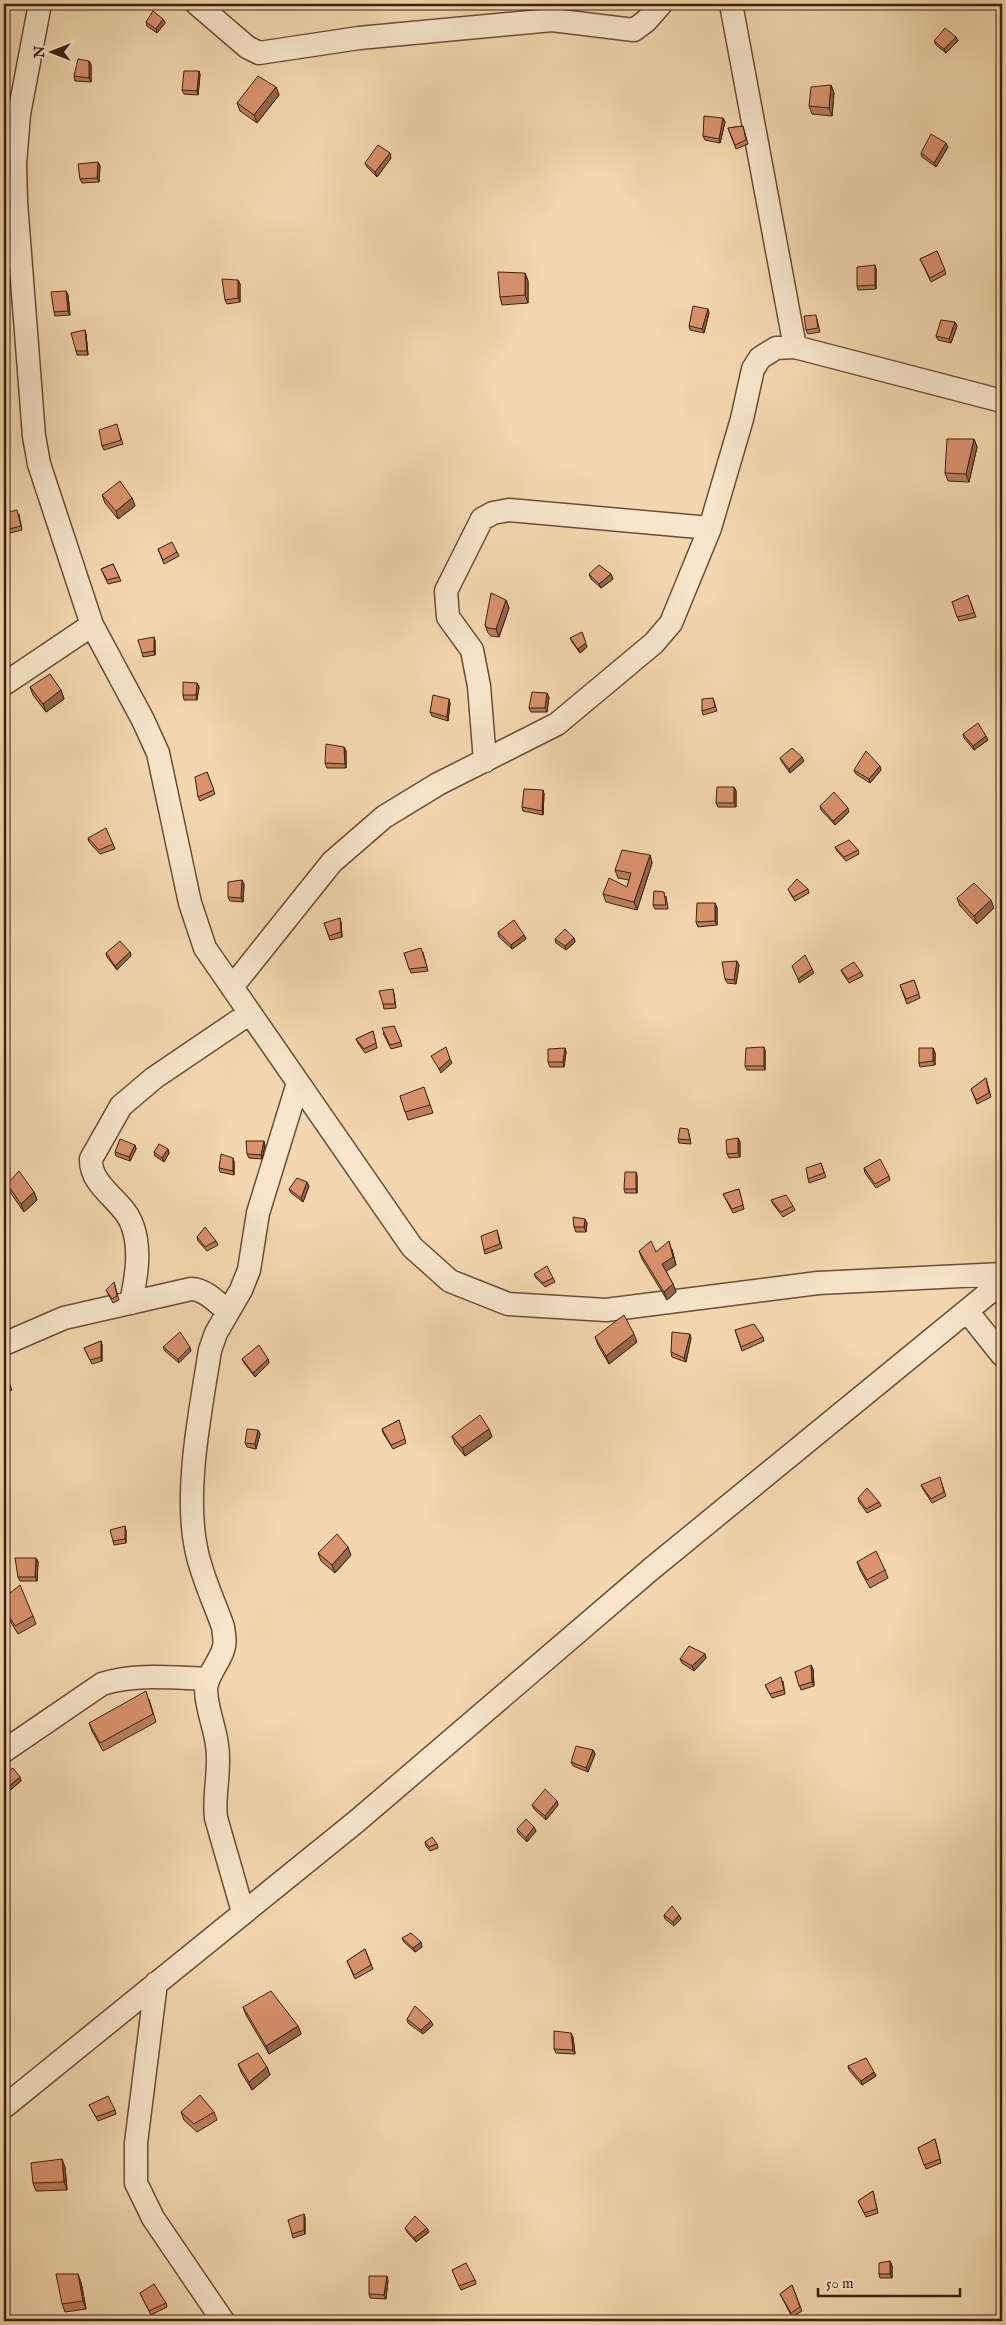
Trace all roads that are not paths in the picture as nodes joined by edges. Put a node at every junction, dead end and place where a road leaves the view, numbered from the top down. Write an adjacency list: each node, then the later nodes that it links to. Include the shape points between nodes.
1 (40, 4): 8 (street, via 19,114 15,164 34,436)
2 (197, 4): 3 (street, via 247,47 259,53 359,38 552,20 634,30)
3 (661, 4)
4 (731, 4): 5 (street)
5 (795, 346): 6 (street); 7 (street, via 776,348 760,358 753,369)
6 (1002, 401)
7 (710, 528): 10 (street, via 671,623 654,643 557,724); 10 (street, via 509,510 482,519 446,591 446,603 448,617 472,650 479,686)
8 (92, 625): 9 (street); 11 (street, via 158,753 190,903 205,948)
9 (4, 684)
10 (485, 761): 11 (street, via 438,784 384,817 332,862)
11 (232, 987): 12 (street)
12 (250, 1013): 13 (street); 16 (street, via 154,1078 121,1106 91,1159 94,1176 131,1222 136,1243 136,1281)
13 (298, 1083): 14 (street, via 412,1247 450,1281 508,1304 606,1310 818,1283); 18 (street, via 258,1213 249,1270)
14 (1002, 1274)
15 (1002, 1282): 17 (street)
16 (131, 1303): 18 (street, via 197,1289); 19 (street, via 64,1318)
17 (967, 1311): 20 (street); 23 (street, via 650,1570 357,1821)
18 (228, 1312): 21 (street, via 210,1350 193,1480 196,1547 225,1638 224,1649)
19 (4, 1344)
20 (1002, 1355)
21 (208, 1679): 22 (street, via 136,1678 102,1684); 23 (street, via 208,1704 217,1744 216,1818)
22 (4, 1751)
23 (243, 1912): 24 (street)
24 (156, 1983): 25 (street); 26 (street, via 136,2143 136,2183 152,2218)
25 (4, 2107)
26 (223, 2321)

